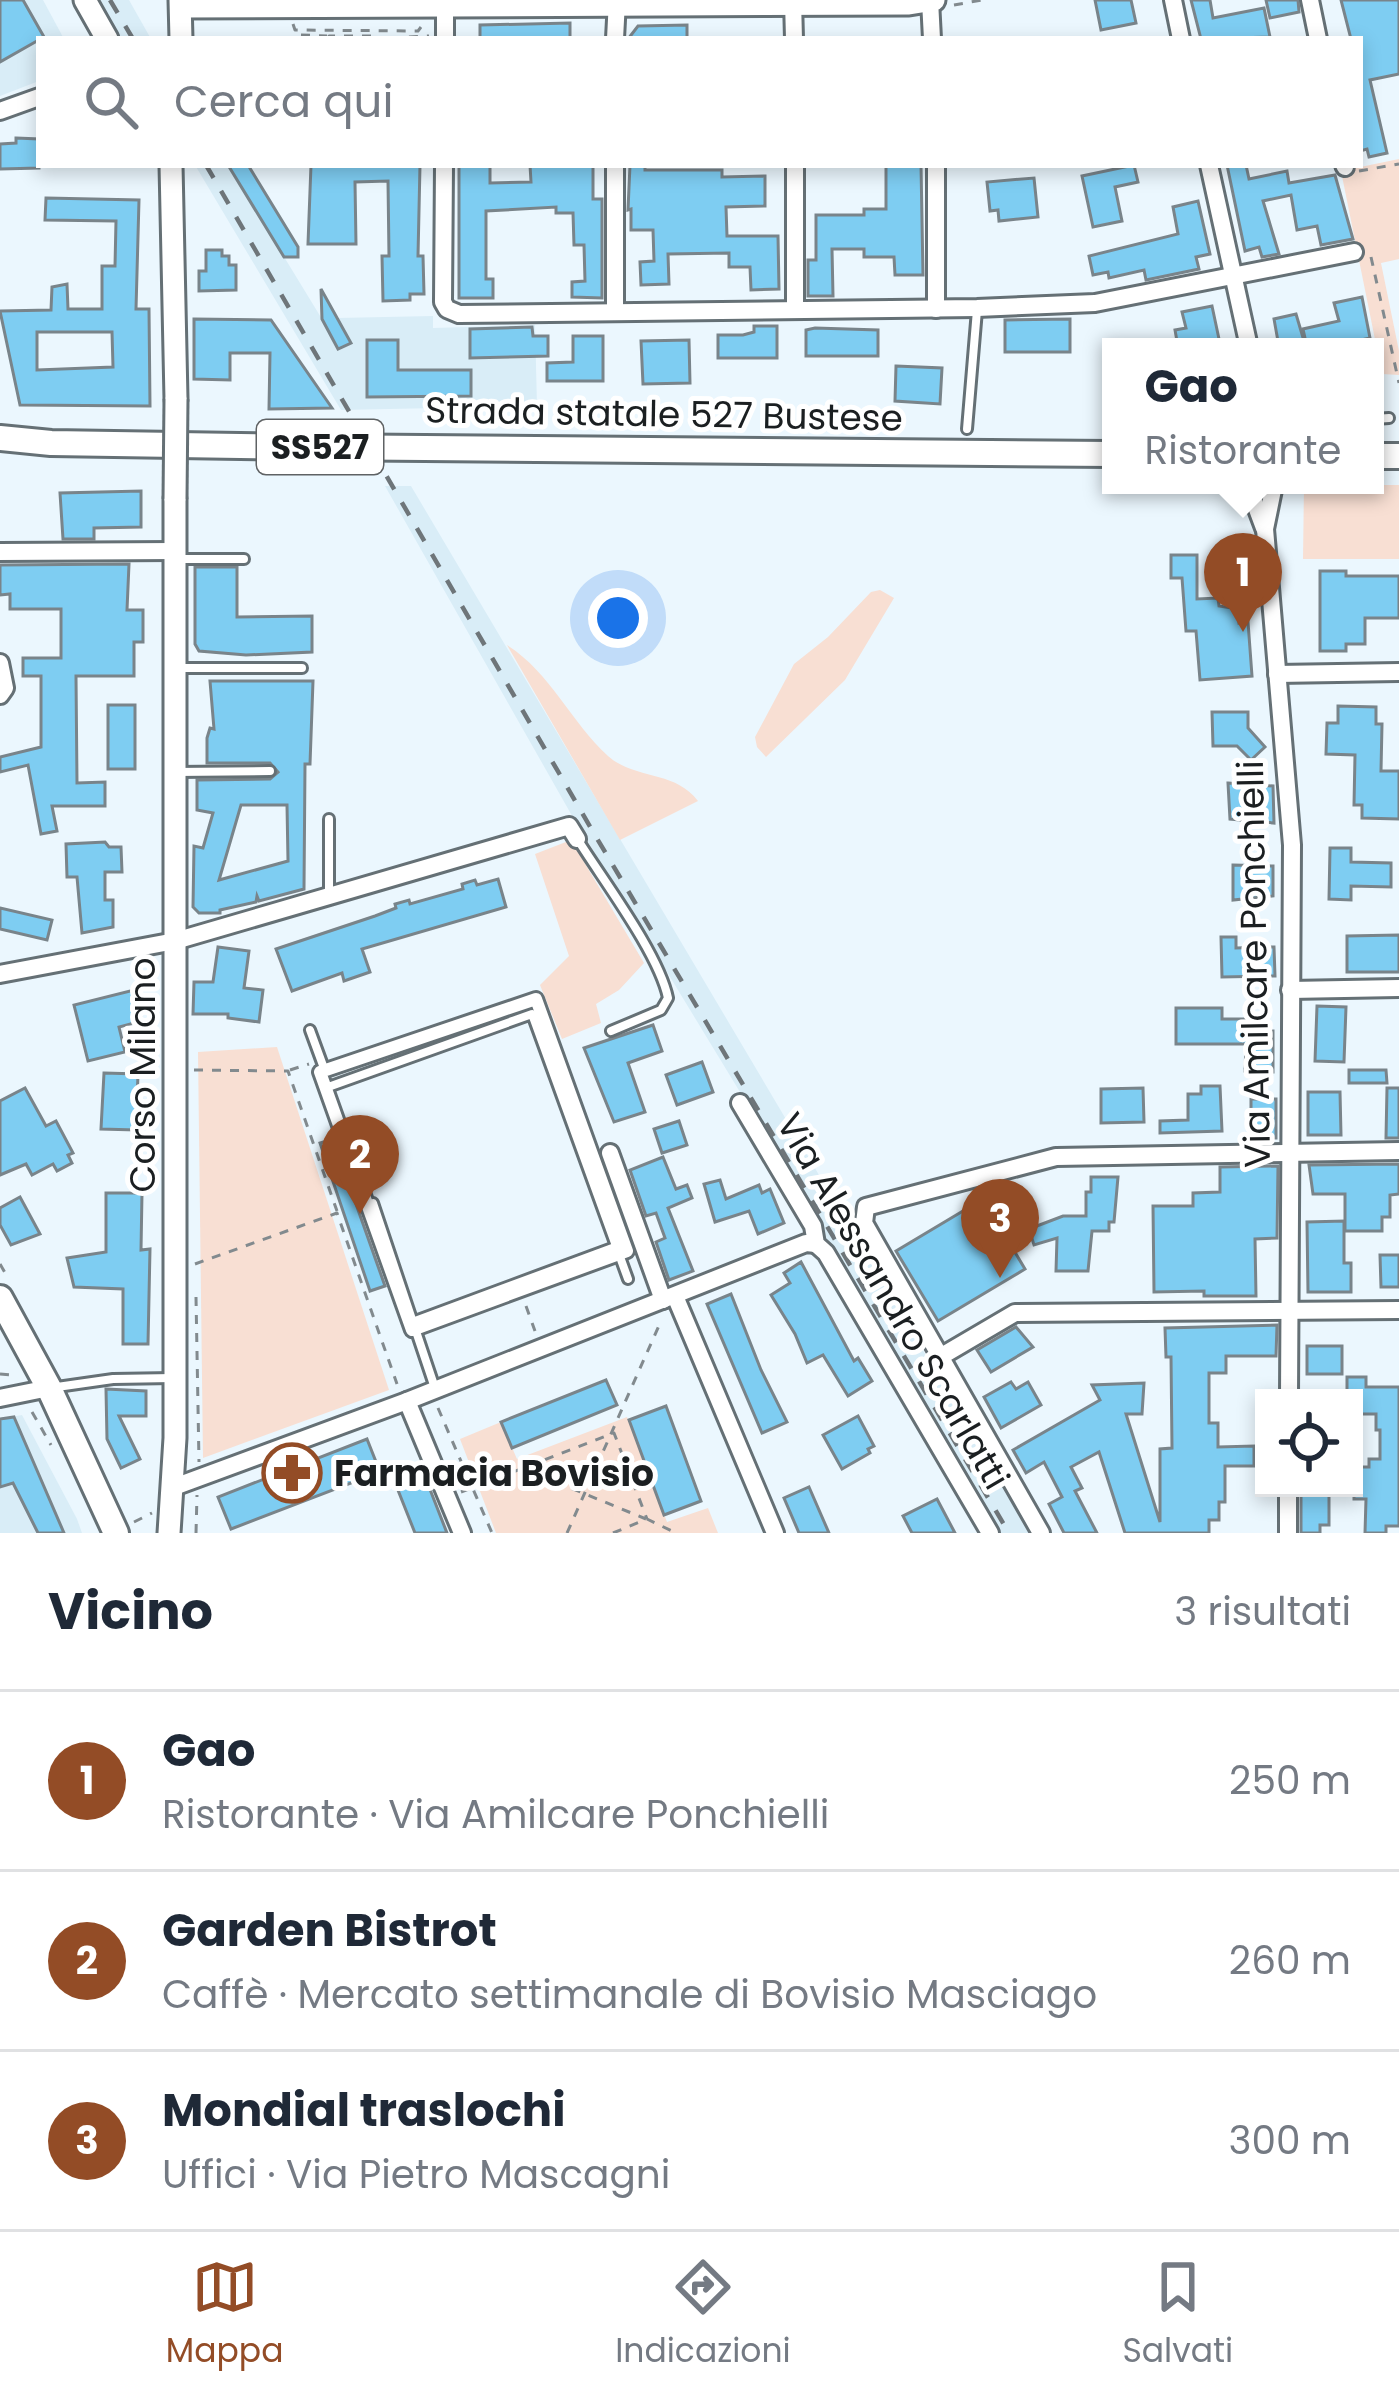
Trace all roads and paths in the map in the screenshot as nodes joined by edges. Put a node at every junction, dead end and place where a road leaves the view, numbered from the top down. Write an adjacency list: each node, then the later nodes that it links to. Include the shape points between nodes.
1 (85, 0): 11 (street)
2 (1173, 0): 19 (street)
3 (1310, 0): 20 (street)
4 (941, 1): 5 (street); 18 (street)
5 (793, 2): 7 (street); 17 (street)
6 (445, 3): 7 (street); 8 (street); 15 (street)
7 (617, 3): 16 (street)
8 (181, 4): 12 (street)
9 (301, 35): 13 (path)
10 (373, 35): 14 (path)
11 (105, 36)
12 (181, 36)
13 (315, 36)
14 (419, 36)
15 (445, 36)
16 (615, 36)
17 (794, 36)
18 (933, 36)
19 (1180, 36)
20 (1317, 36)
21 (36, 98): 22 (street)
22 (0, 111)
23 (1399, 164): 30 (path, via 1346,174)
24 (171, 168): 48 (street, Corso Milano, bridge)
25 (444, 168): 36 (street, via 446,309)
26 (615, 168): 36 (street)
27 (794, 168): 33 (street)
28 (937, 168): 34 (street)
29 (1209, 168): 32 (street)
30 (1345, 168)
31 (1354, 252): 32 (street); 38 (path, via 1370,249)
32 (1233, 276): 35 (street, via 1095,303); 37 (street)
33 (795, 308): 34 (street); 36 (street)
34 (936, 308): 35 (street)
35 (977, 308): 41 (lane)
36 (615, 310)
37 (1247, 338)
38 (1398, 380)
39 (1384, 418): 40 (lane)
40 (1389, 418)
41 (967, 429)
42 (0, 438): 43 (main road, Strada statale 527 Bustese / SS527)
43 (1102, 454)
44 (1251, 494): 46 (street, Via Amilcare Ponchielli)
45 (1272, 494): 46 (street, Via Amilcare Ponchielli)
46 (1264, 529): 54 (street, Via Amilcare Ponchielli)
47 (0, 552): 48 (street)
48 (175, 555): 49 (lane); 51 (street, Corso Milano)
49 (244, 559)
50 (0, 663): 55 (street)
51 (175, 668): 52 (lane); 57 (street, Corso Milano)
52 (302, 668)
53 (1399, 672): 54 (street)
54 (1277, 674): 64 (street, Via Amilcare Ponchielli, via 1292,845)
55 (0, 695)
56 (270, 771): 57 (lane)
57 (174, 772): 61 (street, Corso Milano)
58 (329, 819): 60 (lane)
59 (577, 838): 60 (street, via 568,826); 66 (lane, via 666,986 661,1010)
60 (329, 896): 61 (street)
61 (175, 941): 62 (street); 68 (street, Corso Milano)
62 (0, 974)
63 (1399, 988): 64 (street)
64 (1290, 990): 73 (street, Via Amilcare Ponchielli)
65 (310, 1030): 67 (lane)
66 (611, 1031)
67 (323, 1065): 69 (path); 70 (lane); 77 (street, via 536,999 627,1250); 87 (street, via 412,1330)
68 (174, 1070): 69 (path); 78 (street, Corso Milano)
69 (289, 1071): 75 (path)
70 (331, 1086): 77 (lane, via 532,1014); 87 (lane)
71 (740, 1103): 76 (street, Via Alessandro Scarlatti)
72 (1399, 1151): 73 (street)
73 (1291, 1152): 85 (street, Via Amilcare Ponchielli); 89 (street, via 1056,1157 866,1207 864,1223)
74 (610, 1153): 83 (street)
75 (338, 1213): 78 (path, via 195,1264); 93 (path)
76 (816, 1244): 83 (street); 118 (street, Via Alessandro Scarlatti)
77 (616, 1251): 79 (lane); 81 (street); 87 (lane)
78 (175, 1263): 90 (street, Corso Milano)
79 (628, 1279)
80 (195, 1286): 98 (path)
81 (519, 1291): 87 (street); 88 (path)
82 (0, 1298): 91 (main road)
83 (669, 1298): 86 (street); 95 (street)
84 (1399, 1310): 85 (street)
85 (1290, 1311): 89 (street, via 1015,1313); 92 (street, Via Amilcare Ponchielli)
86 (683, 1316): 96 (path, via 663,1314); 117 (street)
87 (417, 1324): 95 (lane)
88 (537, 1339)
89 (940, 1357): 119 (street)
90 (175, 1378): 91 (lane); 97 (street, Corso Milano)
91 (58, 1386): 94 (street); 109 (main road)
92 (1289, 1389)
93 (403, 1395): 95 (street); 101 (street); 104 (street)
94 (0, 1398)
95 (436, 1398): 102 (path)
96 (614, 1433): 100 (path); 103 (path); 108 (path)
97 (175, 1438): 98 (path); 101 (street, Corso Milano)
98 (199, 1438): 99 (path)
99 (199, 1463)
100 (522, 1468): 102 (path); 103 (path)
101 (173, 1487): 110 (street, Corso Milano)
102 (474, 1488): 104 (path); 113 (path)
103 (585, 1494): 108 (path); 114 (path)
104 (448, 1497): 112 (street)
105 (1288, 1497): 120 (street)
106 (196, 1501): 111 (path)
107 (155, 1504): 109 (path, via 151,1515)
108 (647, 1519): 115 (path); 116 (path)
109 (121, 1529)
110 (169, 1533)
111 (196, 1533)
112 (462, 1533)
113 (492, 1533)
114 (567, 1533)
115 (613, 1533)
116 (676, 1533)
117 (775, 1533)
118 (990, 1533)
119 (1041, 1533)
120 (1288, 1533)

